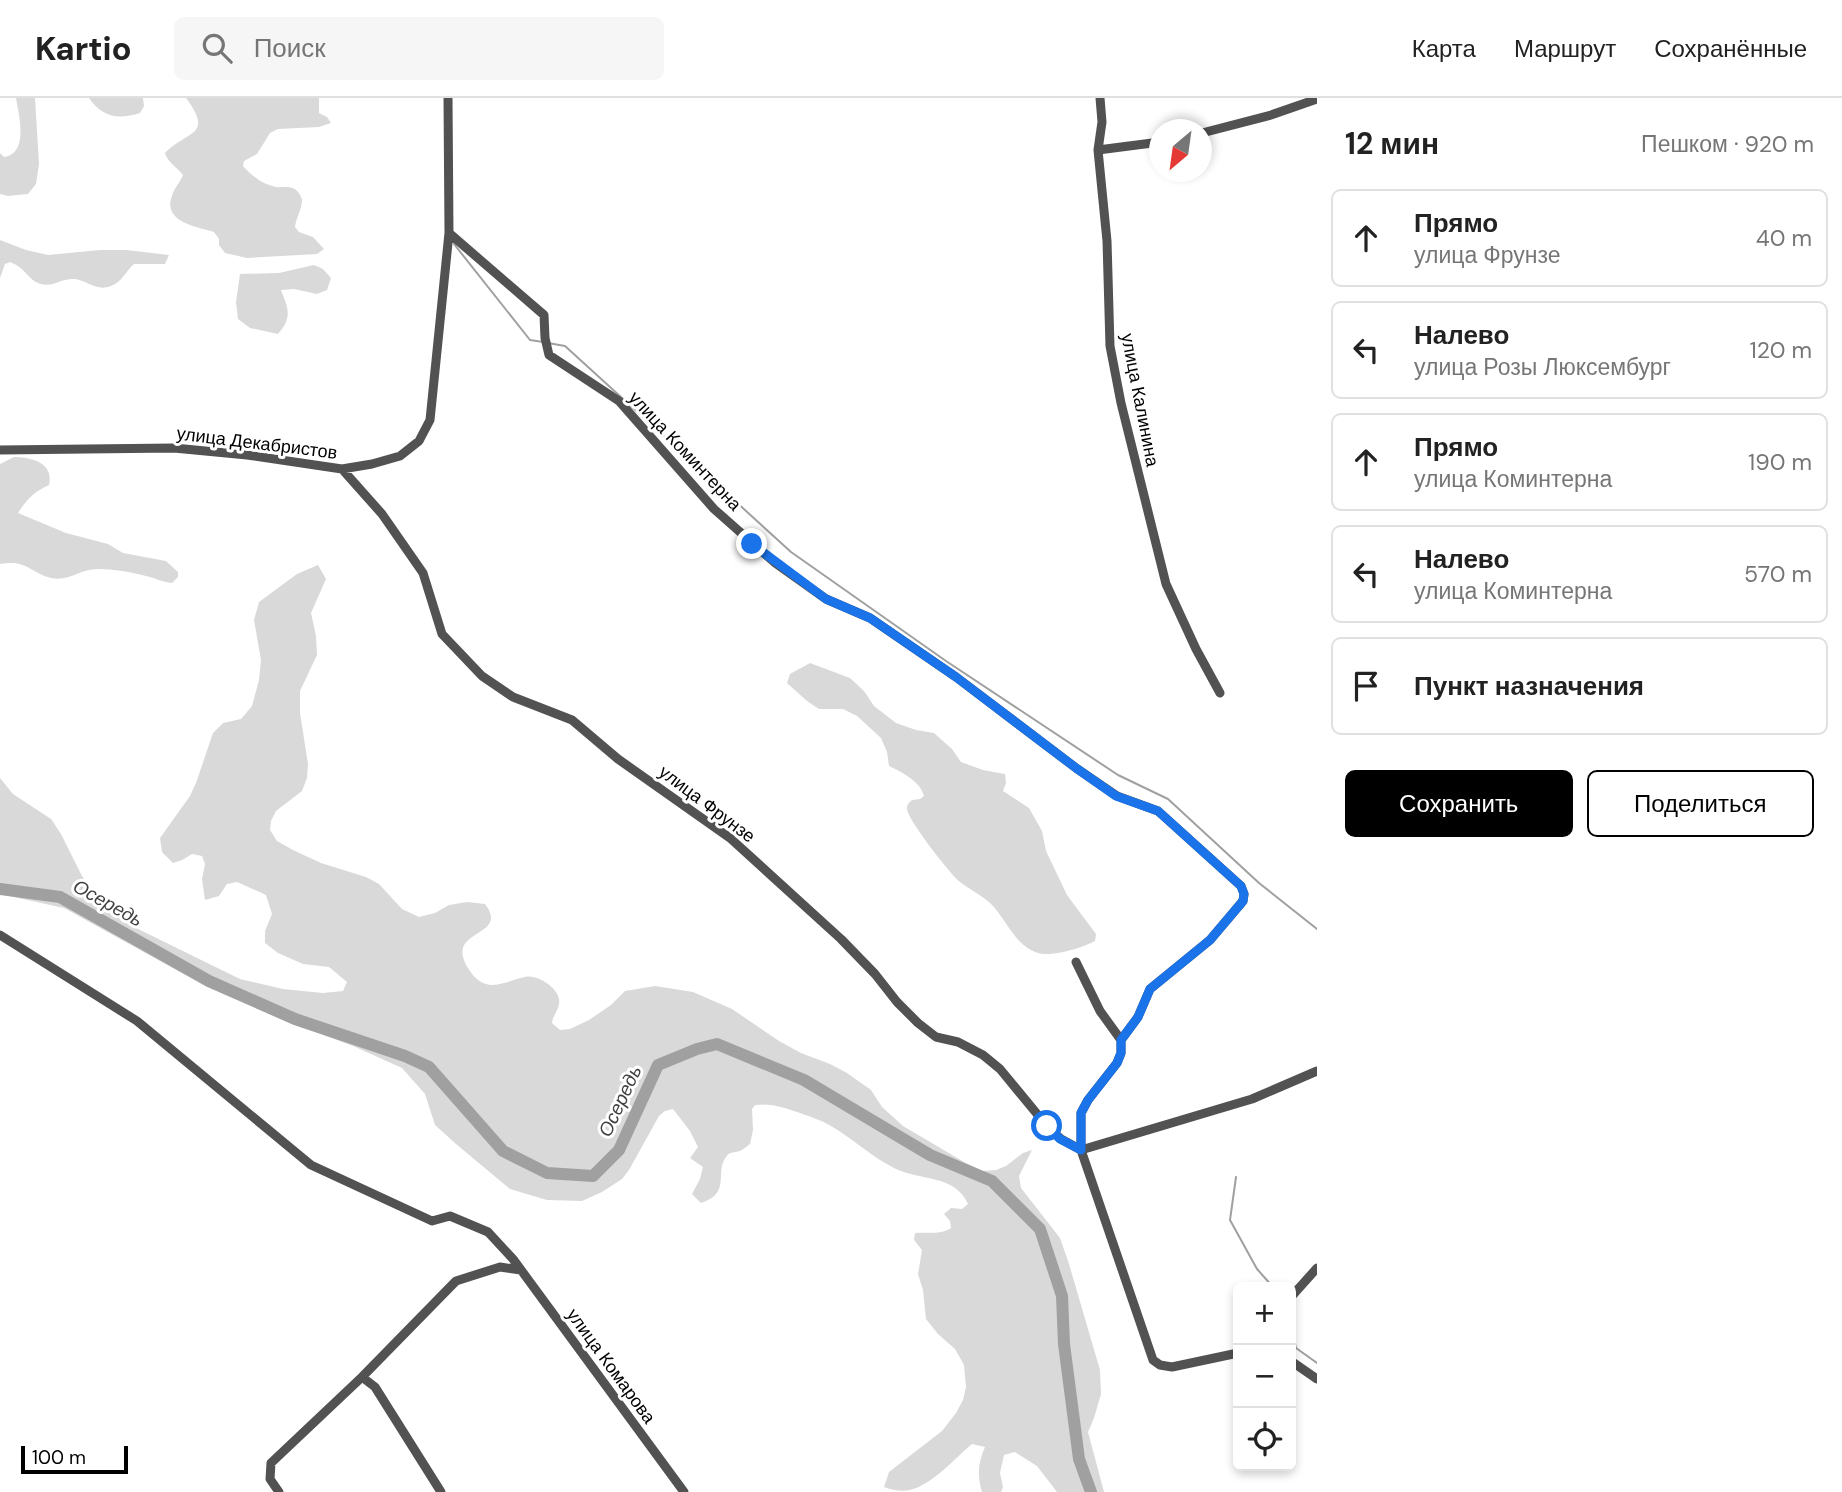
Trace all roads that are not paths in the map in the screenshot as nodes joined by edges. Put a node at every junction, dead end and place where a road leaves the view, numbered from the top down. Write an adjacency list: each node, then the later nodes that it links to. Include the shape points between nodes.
1 (448, 98): 7 (street, улица Декабристов)
2 (1100, 98): 6 (street, улица Калинина)
3 (1317, 99): 4 (street)
4 (1212, 130)
5 (1149, 143): 6 (street)
6 (1098, 149): 10 (street, улица Калинина, via 1110,346 1121,403 1166,584)
7 (450, 233): 9 (street, улица Декабристов, via 429,419 419,441 400,456); 13 (street, улица Коминтерна, via 544,315 550,355 619,401 714,509 774,562 826,599 870,618 935,662 1116,796 1158,811 1241,886 1243,901 1210,940 1150,989)
8 (0, 450): 9 (street, улица Декабристов, via 174,448)
9 (342, 469): 15 (street, улица Фрунзе, via 382,514 423,573 442,634 482,676 513,697 572,720 618,759 730,838 841,939 918,1023 936,1037 983,1055 1060,1139)
10 (1220, 693)
11 (0, 934): 17 (street, улица Комарова, via 137,1021 311,1165 432,1221 450,1216 488,1232)
12 (1076, 962): 13 (street, via 1100,1011)
13 (1121, 1040): 15 (street, улица Коминтерна, via 1117,1063 1081,1113)
14 (1317, 1071): 15 (street, via 1252,1099)
15 (1081, 1150): 19 (street, улица Коминтерна, via 1153,1360 1172,1367)
16 (1317, 1268): 18 (street)
17 (521, 1270): 21 (street, via 500,1267 456,1281); 25 (street, улица Комарова)
18 (1296, 1291)
19 (1233, 1354)
20 (1296, 1364): 22 (street)
21 (362, 1377): 23 (street, via 271,1463 270,1479); 24 (street, via 375,1387)
22 (1317, 1379)
23 (279, 1492)
24 (441, 1492)
25 (684, 1492)

